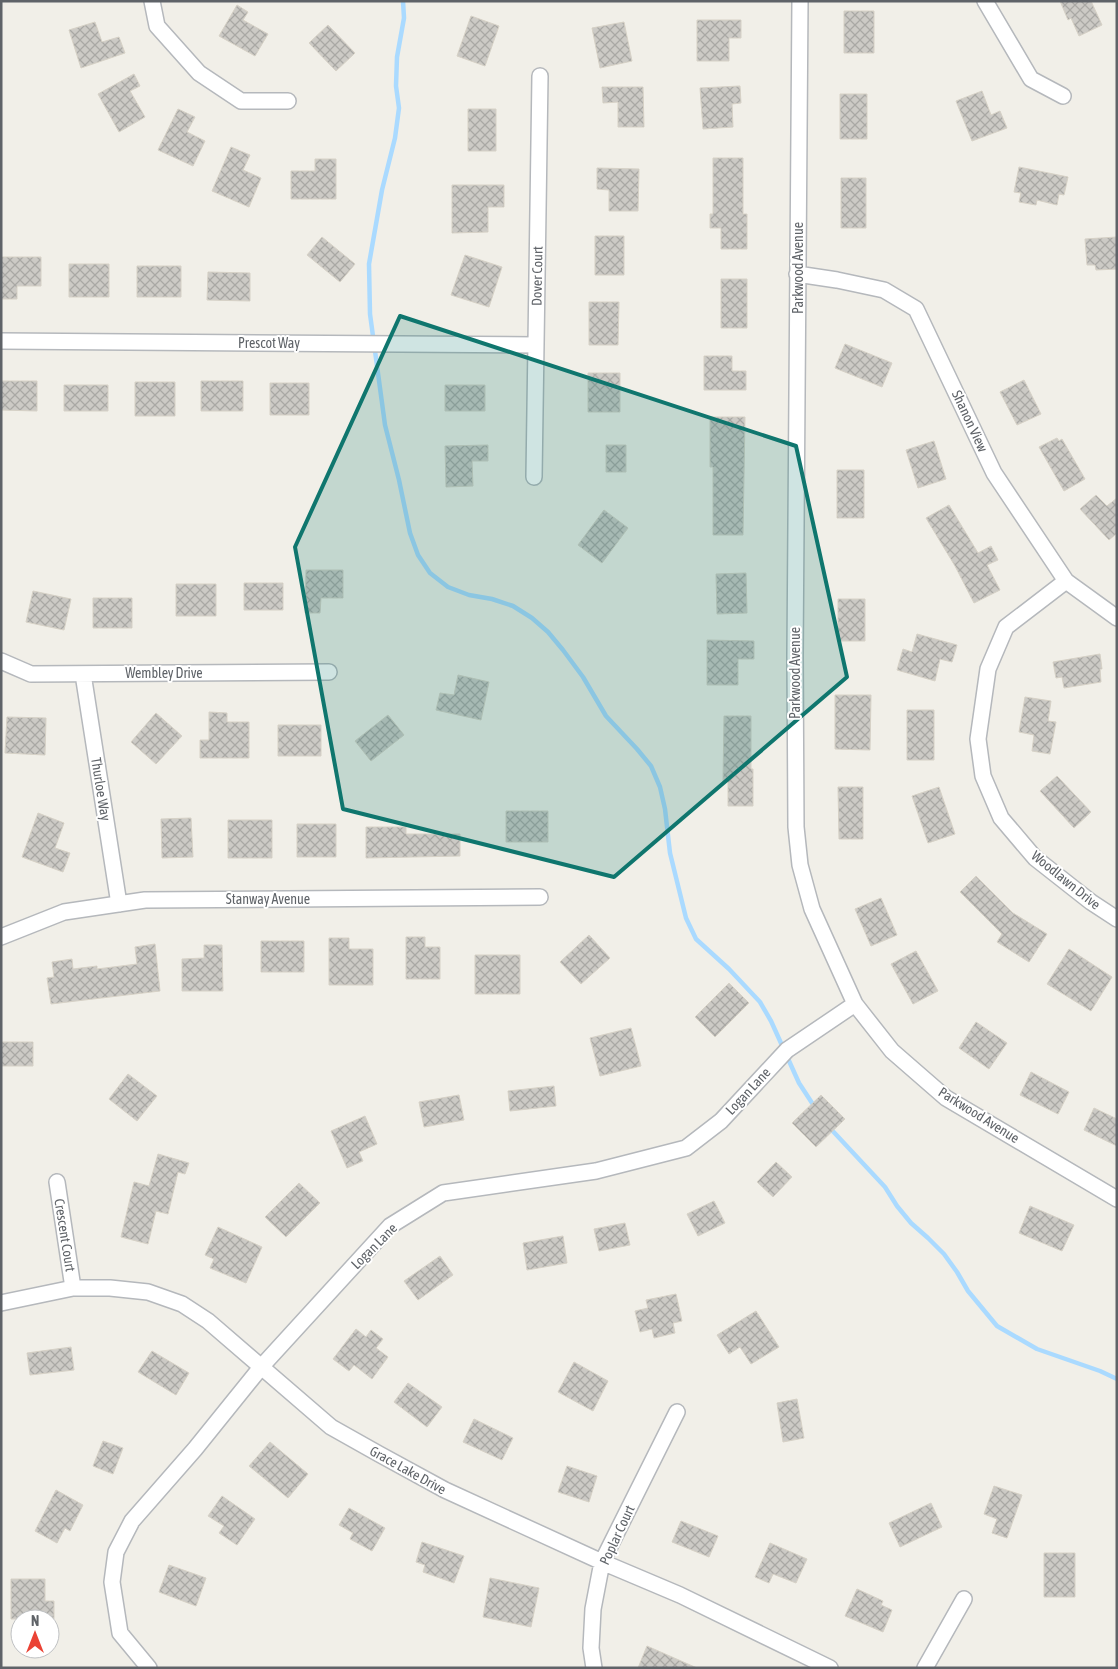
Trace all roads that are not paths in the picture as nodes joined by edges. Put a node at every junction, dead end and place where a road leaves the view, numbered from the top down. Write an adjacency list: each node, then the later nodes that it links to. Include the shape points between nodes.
1 (152, 1): 6 (street, via 157,26 199,73 241,102)
2 (800, 1): 7 (street, Parkwood Avenue)
3 (985, 1): 5 (street, via 1031,78)
4 (540, 76): 9 (street, Dover Court)
5 (1063, 96)
6 (288, 102)
7 (797, 274): 11 (street, Shanon View, via 884,290 916,309 994,473); 20 (street, Parkwood Avenue, via 796,827 800,865 812,909)
8 (1, 341): 9 (street, Prescot Way)
9 (536, 344): 10 (street, Dover Court)
10 (534, 477)
11 (1066, 581): 12 (street, Shanon View); 18 (street, Woodlawn Drive, via 1006,627 988,669 978,739 982,776 1001,818 1035,858)
12 (1117, 618)
13 (1, 661): 15 (street, Wembley Drive, via 31,674)
14 (329, 672): 15 (street, Wembley Drive)
15 (83, 674): 17 (street, Thurloe Way)
16 (540, 897): 17 (street, Stanway Avenue, via 144,900)
17 (119, 904): 19 (street, Stanway Avenue, via 64,912)
18 (1117, 919)
19 (1, 937)
20 (855, 1004): 22 (street, Parkwood Avenue, via 892,1051 946,1098); 25 (street, Logan Lane, via 787,1050 721,1121 686,1148 596,1171 443,1193 390,1226)
21 (57, 1182): 23 (street, Crescent Court)
22 (1117, 1199)
23 (73, 1288): 24 (street, Grace Lake Drive); 25 (street, Grace Lake Drive, via 148,1292 182,1304)
24 (1, 1303)
25 (262, 1366): 27 (street, Grace Lake Drive, via 331,1427 445,1490); 29 (street, Logan Lane, via 132,1521 116,1552 112,1582 120,1633)
26 (677, 1412): 27 (street, Poplar Court)
27 (602, 1562): 30 (street, Poplar Court, via 593,1609 591,1648); 31 (street, Grace Lake Drive, via 680,1595)
28 (964, 1600): 32 (street)
29 (149, 1668)
30 (594, 1668)
31 (830, 1668)
32 (924, 1668)

